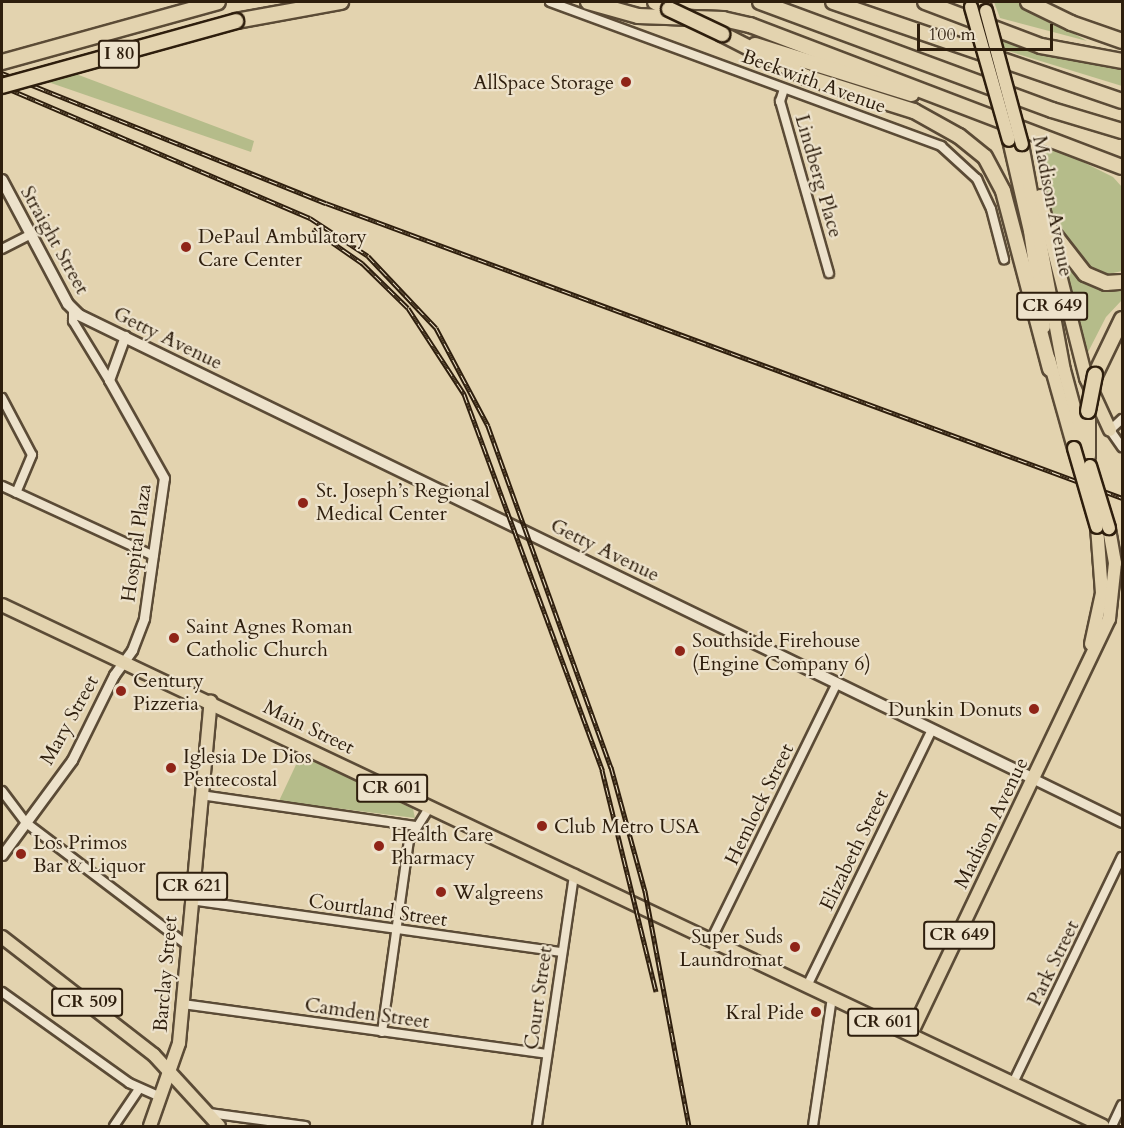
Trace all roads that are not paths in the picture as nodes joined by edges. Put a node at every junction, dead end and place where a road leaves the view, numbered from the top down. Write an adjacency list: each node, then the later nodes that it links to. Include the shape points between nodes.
1 (218, 2): 16 (highway, I 80)
2 (307, 2): 13 (highway, I 80)
3 (341, 2): 13 (highway)
4 (550, 2): 19 (street, Beckwith Avenue)
5 (588, 2): 20 (highway, via 638,16 750,25 910,85)
6 (655, 2): 14 (highway, bridge)
7 (760, 2): 22 (highway, via 1041,106)
8 (833, 2): 21 (highway)
9 (925, 2): 17 (highway, via 1041,46)
10 (1028, 2): 15 (highway)
11 (970, 4): 37 (main road, Madison Avenue / CR 649, bridge, via 1030,231)
12 (984, 6): 23 (main road, Madison Avenue / CR 649, bridge)
13 (236, 21): 18 (highway, I 80, bridge)
14 (722, 34): 20 (highway); 37 (highway, via 806,77 914,111 959,136 985,157 1003,191)
15 (1122, 41)
16 (2, 62)
17 (1122, 62)
18 (2, 86)
19 (784, 88): 31 (street, Beckwith Avenue, via 949,151 969,169 988,199); 32 (street, Lindberg Place, via 780,101)
20 (937, 100): 24 (highway)
21 (1122, 102)
22 (1122, 131)
23 (1022, 144): 28 (main road); 43 (main road, Madison Avenue / CR 649, via 1064,370)
24 (1104, 162): 25 (highway); 26 (highway)
25 (1122, 167)
26 (1122, 178)
27 (2, 180): 29 (main road, Straight Street)
28 (1050, 229): 33 (highway, via 1061,249 1084,274 1106,283); 41 (main road, via 1086,378)
29 (31, 234): 30 (street); 34 (main road, Straight Street)
30 (2, 249)
31 (1004, 259)
32 (829, 273)
33 (1122, 282)
34 (73, 310): 36 (main road, Getty Avenue); 38 (street, Straight Street, via 74,321)
35 (1122, 319): 43 (highway, bridge, via 1095,375 1088,411)
36 (125, 336): 38 (street); 50 (main road, Getty Avenue)
37 (1050, 369): 46 (main road, Madison Avenue / CR 649, bridge)
38 (109, 380): 47 (street, Hospital Plaza, via 164,478)
39 (2, 398): 45 (street, via 32,455)
40 (1122, 419): 41 (street)
41 (1110, 430): 42 (street)
42 (1122, 447)
43 (1089, 461): 46 (main road, Madison Avenue / CR 649, bridge)
44 (2, 486): 45 (street)
45 (16, 493): 47 (street)
46 (1103, 528): 53 (main road, Madison Avenue / CR 649, via 1114,597 1109,619)
47 (154, 556): 49 (street, Hospital Plaza, via 144,618)
48 (2, 604): 49 (main road, Main Street / CR 601)
49 (125, 661): 51 (main road, Main Street / CR 601); 57 (street, Mary Street, via 72,760)
50 (837, 683): 52 (main road, Getty Avenue); 66 (street, Hemlock Street)
51 (211, 701): 55 (main road, Barclay Street / CR 621); 56 (main road, Main Street / CR 601)
52 (932, 729): 53 (main road, Getty Avenue); 69 (street, Elizabeth Street)
53 (1034, 779): 58 (street, Getty Avenue); 74 (main road, Madison Avenue / CR 649)
54 (2, 791): 57 (street)
55 (201, 795): 59 (street); 63 (main road, Barclay Street / CR 621)
56 (430, 806): 59 (street); 62 (main road, Main Street / CR 601)
57 (25, 822): 60 (street, Mary Street); 67 (street)
58 (1122, 822)
59 (415, 826): 64 (street)
60 (2, 855)
61 (1122, 857): 77 (street, Park Street)
62 (574, 874): 66 (main road, Main Street / CR 601); 68 (street, Court Street)
63 (191, 900): 64 (street, Courtland Street); 67 (main road, Barclay Street / CR 621)
64 (396, 929): 68 (street, Courtland Street); 73 (street)
65 (2, 937): 76 (main road, CR 509)
66 (711, 940): 69 (main road, CR 601)
67 (187, 945): 72 (main road, Barclay Street / CR 621)
68 (561, 952): 75 (street, Court Street)
69 (807, 986): 71 (main road, CR 601)
70 (2, 992): 78 (street)
71 (832, 997): 74 (main road, CR 601); 88 (street)
72 (183, 1004): 73 (street, Camden Street); 76 (main road, Barclay Street / CR 621, via 178,1051)
73 (382, 1032): 75 (street, Camden Street)
74 (911, 1034): 77 (main road, CR 601)
75 (547, 1054): 87 (street, Court Street)
76 (170, 1070): 79 (main road, CR 621); 81 (main road, CR 509)
77 (1012, 1083): 82 (main road, CR 601)
78 (139, 1089): 79 (street); 83 (street)
79 (158, 1096): 84 (main road, CR 621)
80 (1122, 1106): 89 (street)
81 (208, 1113): 85 (main road, CR 509); 86 (street)
82 (1097, 1125)
83 (114, 1126)
84 (150, 1126)
85 (219, 1126)
86 (305, 1126)
87 (537, 1126)
88 (813, 1126)
89 (1112, 1126)

